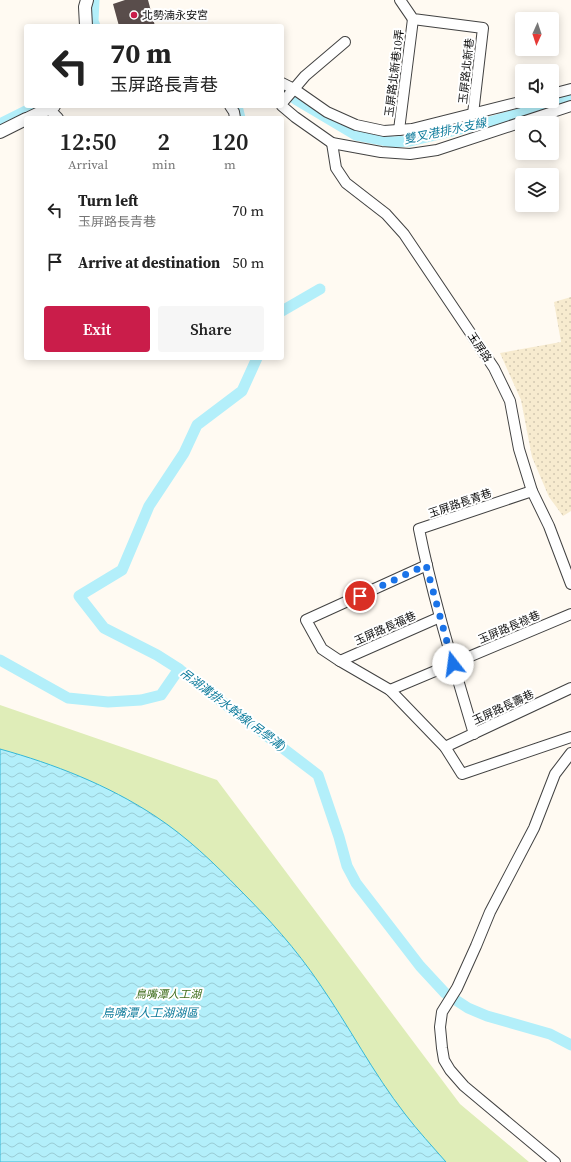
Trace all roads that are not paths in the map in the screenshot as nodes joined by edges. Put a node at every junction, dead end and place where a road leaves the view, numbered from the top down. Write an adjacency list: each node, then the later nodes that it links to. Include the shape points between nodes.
1 (87, 0): 4 (street)
2 (400, 0): 3 (street)
3 (413, 19): 15 (street, 玉屏路北新巷, via 483,28); 18 (street, 玉屏路北新巷10弄)
4 (86, 24)
5 (345, 42): 7 (street, via 305,76)
6 (284, 84): 7 (street)
7 (294, 89): 10 (street); 18 (street, via 327,112 356,125 384,131)
8 (571, 89): 9 (street)
9 (559, 92)
10 (284, 102)
11 (515, 103): 15 (street)
12 (571, 106): 20 (street, via 437,150 410,154 381,152)
13 (284, 107): 20 (street)
14 (50, 108): 16 (street)
15 (473, 114): 18 (street)
16 (33, 116)
17 (24, 120): 19 (street)
18 (399, 130)
19 (0, 132)
20 (332, 143): 21 (street, 玉屏路, via 336,168 346,183 386,214 404,234 494,368 510,401 519,449)
21 (532, 491): 22 (street, 玉屏路長青巷, via 420,529); 23 (street, 玉屏路, via 549,526)
22 (426, 565): 25 (street); 26 (street, via 306,620 322,649)
23 (571, 584)
24 (571, 614): 27 (street, 玉屏路長祿巷)
25 (440, 617): 26 (street, 玉屏路長福巷); 27 (street)
26 (340, 662): 29 (street)
27 (453, 664): 29 (street, 玉屏路長祿巷); 30 (street)
28 (571, 688): 30 (street, 玉屏路長壽巷)
29 (390, 690): 32 (street)
30 (474, 734): 32 (street, 玉屏路長壽巷)
31 (571, 737): 32 (street, via 462,774)
32 (444, 748)
33 (571, 753): 34 (street, via 554,774 534,828 442,1012 440,1027 444,1060 450,1070 464,1086)
34 (555, 1162)

